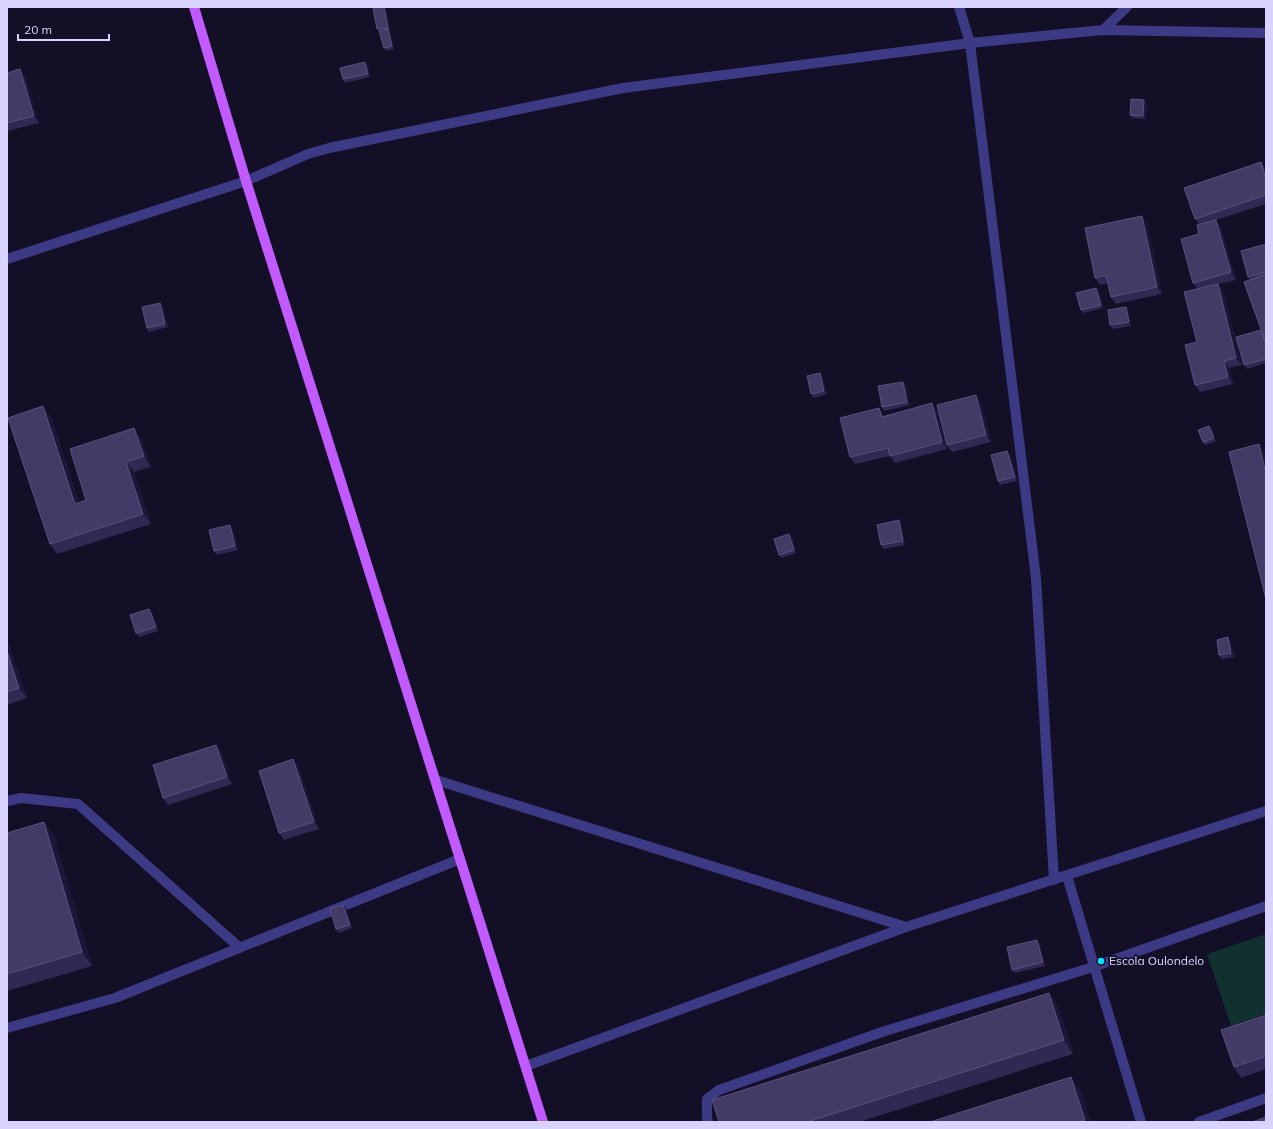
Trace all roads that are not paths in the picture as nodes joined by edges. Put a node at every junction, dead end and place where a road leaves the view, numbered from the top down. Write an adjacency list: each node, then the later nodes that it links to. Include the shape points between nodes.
1 (194, 7): 7 (main road)
2 (959, 7): 6 (street)
3 (1127, 7): 4 (street)
4 (1103, 30): 5 (street); 6 (street)
5 (1266, 33)
6 (970, 43): 7 (street, via 622,88 330,148 308,154); 14 (street, via 1036,578)
7 (246, 182): 8 (street); 9 (main road)
8 (7, 259)
9 (436, 780): 12 (main road); 16 (street)
10 (7, 801): 17 (street, via 20,798 78,804)
11 (1266, 811): 13 (street)
12 (460, 859): 17 (street); 20 (main road)
13 (1067, 876): 14 (street); 18 (street)
14 (1054, 880): 16 (street)
15 (1266, 906): 18 (street)
16 (906, 927): 20 (street)
17 (240, 948): 19 (street, via 115,998)
18 (1093, 967): 23 (street, via 882,1032 719,1090 708,1099); 24 (street)
19 (7, 1028)
20 (526, 1066): 22 (main road)
21 (1266, 1098): 25 (street)
22 (543, 1122)
23 (708, 1122)
24 (1141, 1122)
25 (1199, 1122)

